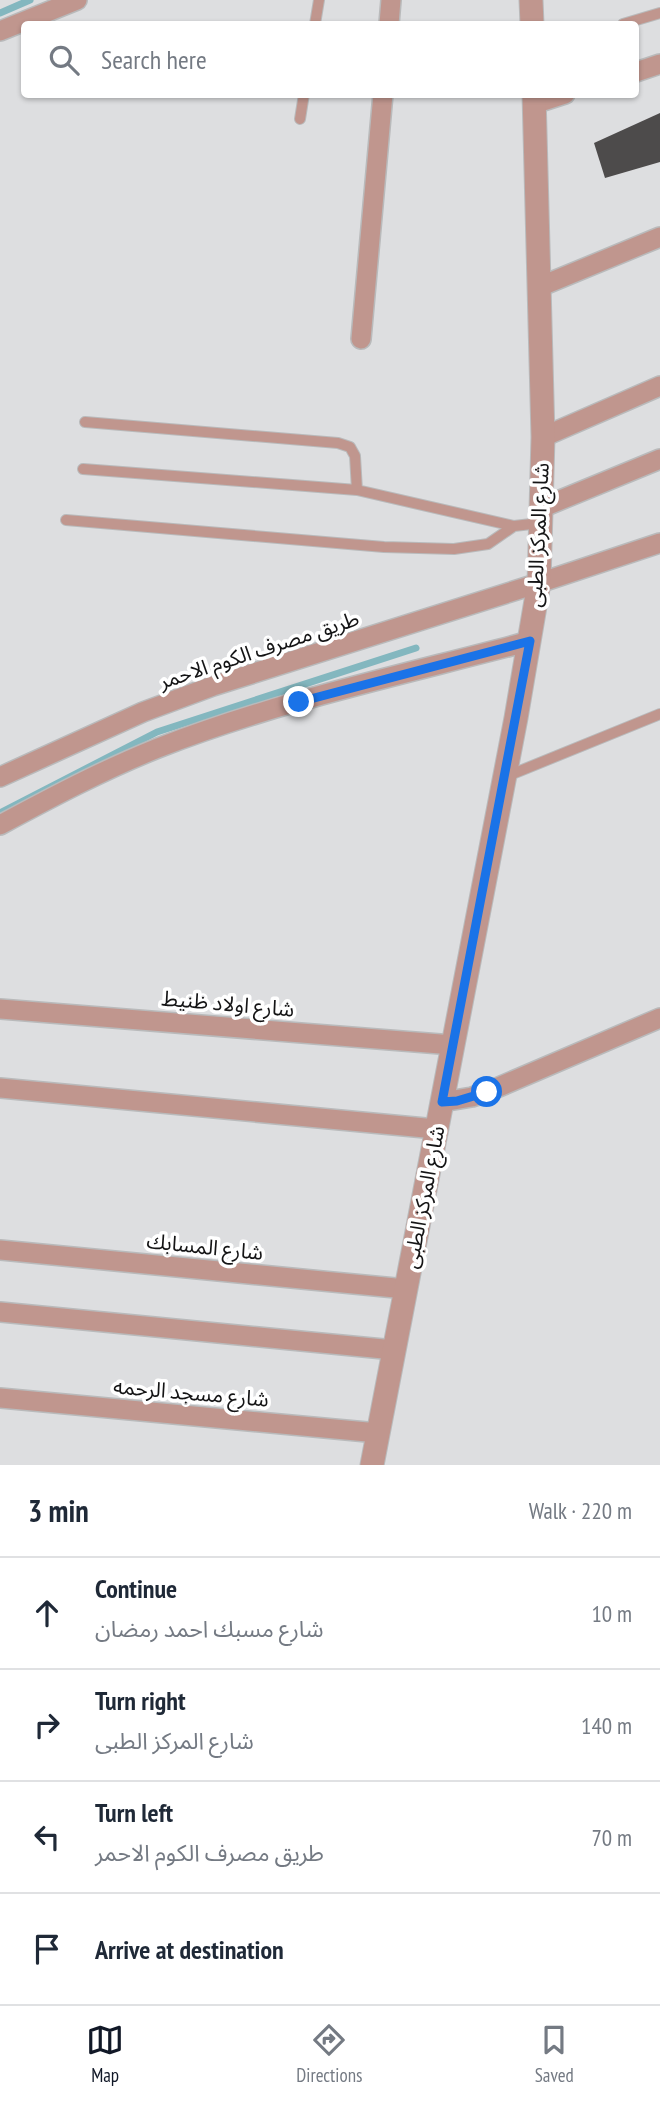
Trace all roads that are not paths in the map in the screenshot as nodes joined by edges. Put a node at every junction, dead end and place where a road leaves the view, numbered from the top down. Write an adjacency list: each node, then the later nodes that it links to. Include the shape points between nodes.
1 (77, 0): 6 (street)
2 (319, 0): 7 (lane)
3 (391, 0): 8 (street)
4 (531, 0): 9 (street)
5 (660, 13): 10 (lane)
6 (26, 21)
7 (316, 21)
8 (389, 21)
9 (532, 21)
10 (633, 21)
11 (21, 23): 12 (street)
12 (0, 32)
13 (660, 64): 14 (street)
14 (639, 71)
15 (303, 98): 18 (lane)
16 (383, 98): 21 (street)
17 (534, 99): 20 (street, شارع المركز الطبى)
18 (300, 119)
19 (660, 237): 20 (street)
20 (539, 287): 24 (street, شارع المركز الطبى)
21 (361, 339)
22 (660, 386): 24 (street)
23 (85, 422): 27 (lane, via 338,443 350,447 355,456)
24 (543, 437): 28 (street, شارع المركز الطبى)
25 (660, 459): 28 (street)
26 (83, 469): 27 (lane)
27 (357, 491): 30 (lane)
28 (541, 516): 30 (lane); 32 (street, شارع المركز الطبى)
29 (66, 520): 30 (lane, via 454,549 488,544)
30 (514, 526)
31 (660, 542): 32 (street, طريق مصرف الكوم الاحمر)
32 (539, 583): 33 (street, شارع المركز الطبى); 35 (street, طريق مصرف الكوم الاحمر, via 143,712)
33 (530, 641): 36 (street, شارع المركز الطبى); 37 (street, via 228,723 90,777)
34 (660, 714): 36 (lane)
35 (0, 776)
36 (505, 777): 40 (street, شارع المركز الطبى)
37 (0, 825)
38 (0, 1009): 40 (street, شارع اولاد ظنيط)
39 (660, 1018): 42 (street, via 487,1092)
40 (453, 1045): 42 (street, شارع المركز الطبى)
41 (0, 1087): 43 (street)
42 (442, 1102): 43 (street, شارع المركز الطبى)
43 (436, 1129): 45 (street, شارع المركز الطبى)
44 (0, 1250): 45 (street, شارع المسابك)
45 (406, 1289): 47 (street, شارع المركز الطبى)
46 (0, 1312): 47 (street)
47 (394, 1350): 49 (street, شارع المركز الطبى)
48 (0, 1398): 49 (street, شارع مسجد الرحمه)
49 (378, 1433): 50 (street, شارع المركز الطبى)
50 (372, 1465)

